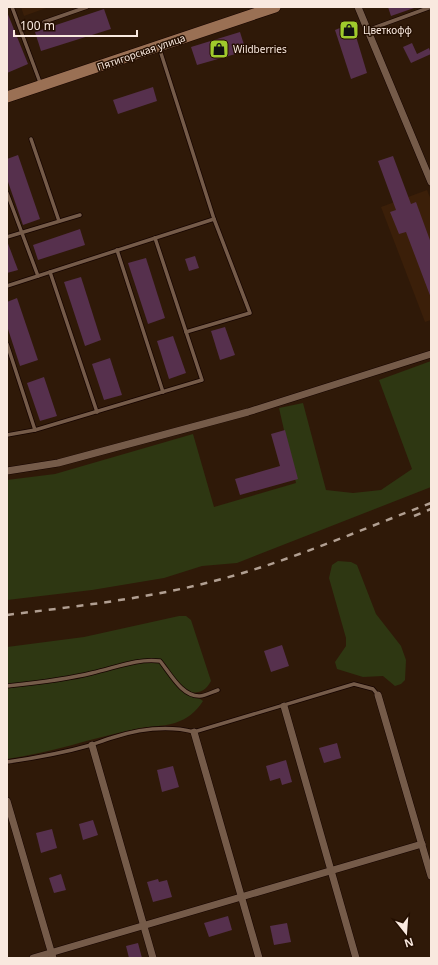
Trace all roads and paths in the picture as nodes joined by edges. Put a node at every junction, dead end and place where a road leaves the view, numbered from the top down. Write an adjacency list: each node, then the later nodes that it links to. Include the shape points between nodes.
1 (12, 7): 9 (lane)
2 (87, 7): 6 (lane)
3 (275, 7): 8 (main road, Пятигорская улица)
4 (358, 7): 7 (street)
5 (431, 7): 7 (lane)
6 (44, 22)
7 (368, 31): 12 (street)
8 (158, 46): 9 (main road, Пятигорская улица); 15 (lane)
9 (42, 85): 10 (main road, Пятигорская улица)
10 (7, 97)
11 (31, 139): 16 (lane)
12 (431, 182)
13 (7, 193): 17 (lane)
14 (80, 215): 16 (lane)
15 (214, 219): 19 (lane); 24 (lane, via 250,313)
16 (59, 221): 17 (lane)
17 (22, 233): 18 (lane); 22 (lane)
18 (7, 237)
19 (155, 238): 20 (lane); 24 (lane)
20 (117, 250): 21 (lane); 27 (lane)
21 (50, 272): 22 (lane); 28 (lane)
22 (38, 276): 23 (lane)
23 (7, 286)
24 (186, 332): 27 (lane, via 202,380)
25 (7, 344): 29 (lane)
26 (431, 354): 31 (street, via 241,414 58,463)
27 (163, 392): 28 (lane)
28 (97, 412): 29 (lane)
29 (35, 430): 30 (lane)
30 (7, 435)
31 (7, 471)
32 (7, 686): 33 (lane, via 91,674 142,660 160,661 184,690 191,694 200,696)
33 (218, 690)
34 (378, 695): 35 (lane, via 373,689 354,684); 40 (street)
35 (284, 706): 36 (lane); 41 (street)
36 (194, 732): 37 (lane, via 177,728 158,728 137,731); 43 (street)
37 (92, 745): 38 (lane, via 38,758); 44 (street)
38 (7, 762)
39 (7, 801): 45 (street)
40 (422, 844): 41 (street); 42 (street)
41 (332, 870): 43 (street); 49 (street)
42 (431, 876)
43 (241, 897): 44 (street); 48 (street)
44 (144, 926): 45 (street); 47 (street)
45 (52, 955): 46 (street)
46 (33, 958)
47 (153, 958)
48 (259, 958)
49 (356, 958)

